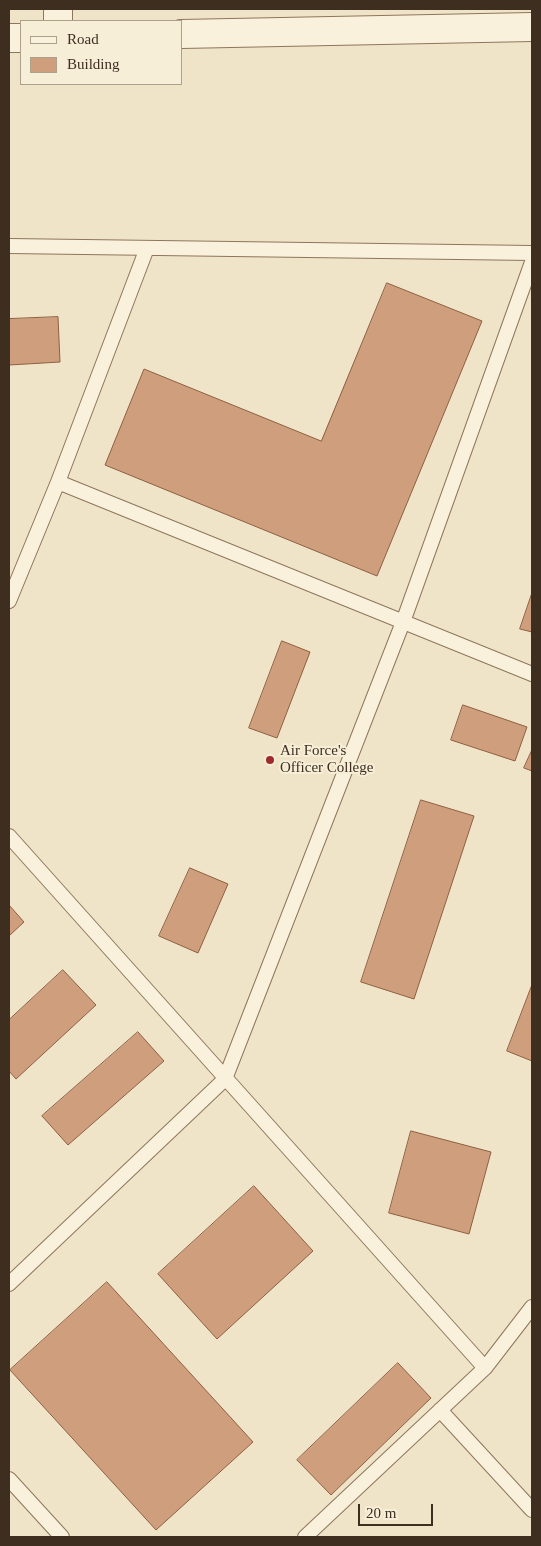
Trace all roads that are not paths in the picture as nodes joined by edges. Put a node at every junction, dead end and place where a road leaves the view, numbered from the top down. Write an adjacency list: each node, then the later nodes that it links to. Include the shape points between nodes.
1 (532, 27): 2 (street)
2 (182, 34)
3 (9, 246): 4 (lane)
4 (147, 248): 5 (lane); 7 (lane)
5 (532, 253)
6 (532, 262): 9 (lane)
7 (58, 482): 8 (lane); 9 (lane)
8 (9, 601)
9 (403, 622): 10 (lane); 12 (lane)
10 (532, 674)
11 (9, 836): 12 (lane)
12 (225, 1079): 13 (lane); 15 (lane)
13 (9, 1284)
14 (532, 1307): 15 (lane)
15 (484, 1368): 16 (lane)
16 (440, 1410): 18 (lane); 20 (lane)
17 (9, 1479): 19 (lane)
18 (532, 1510)
19 (62, 1537)
20 (305, 1537)

